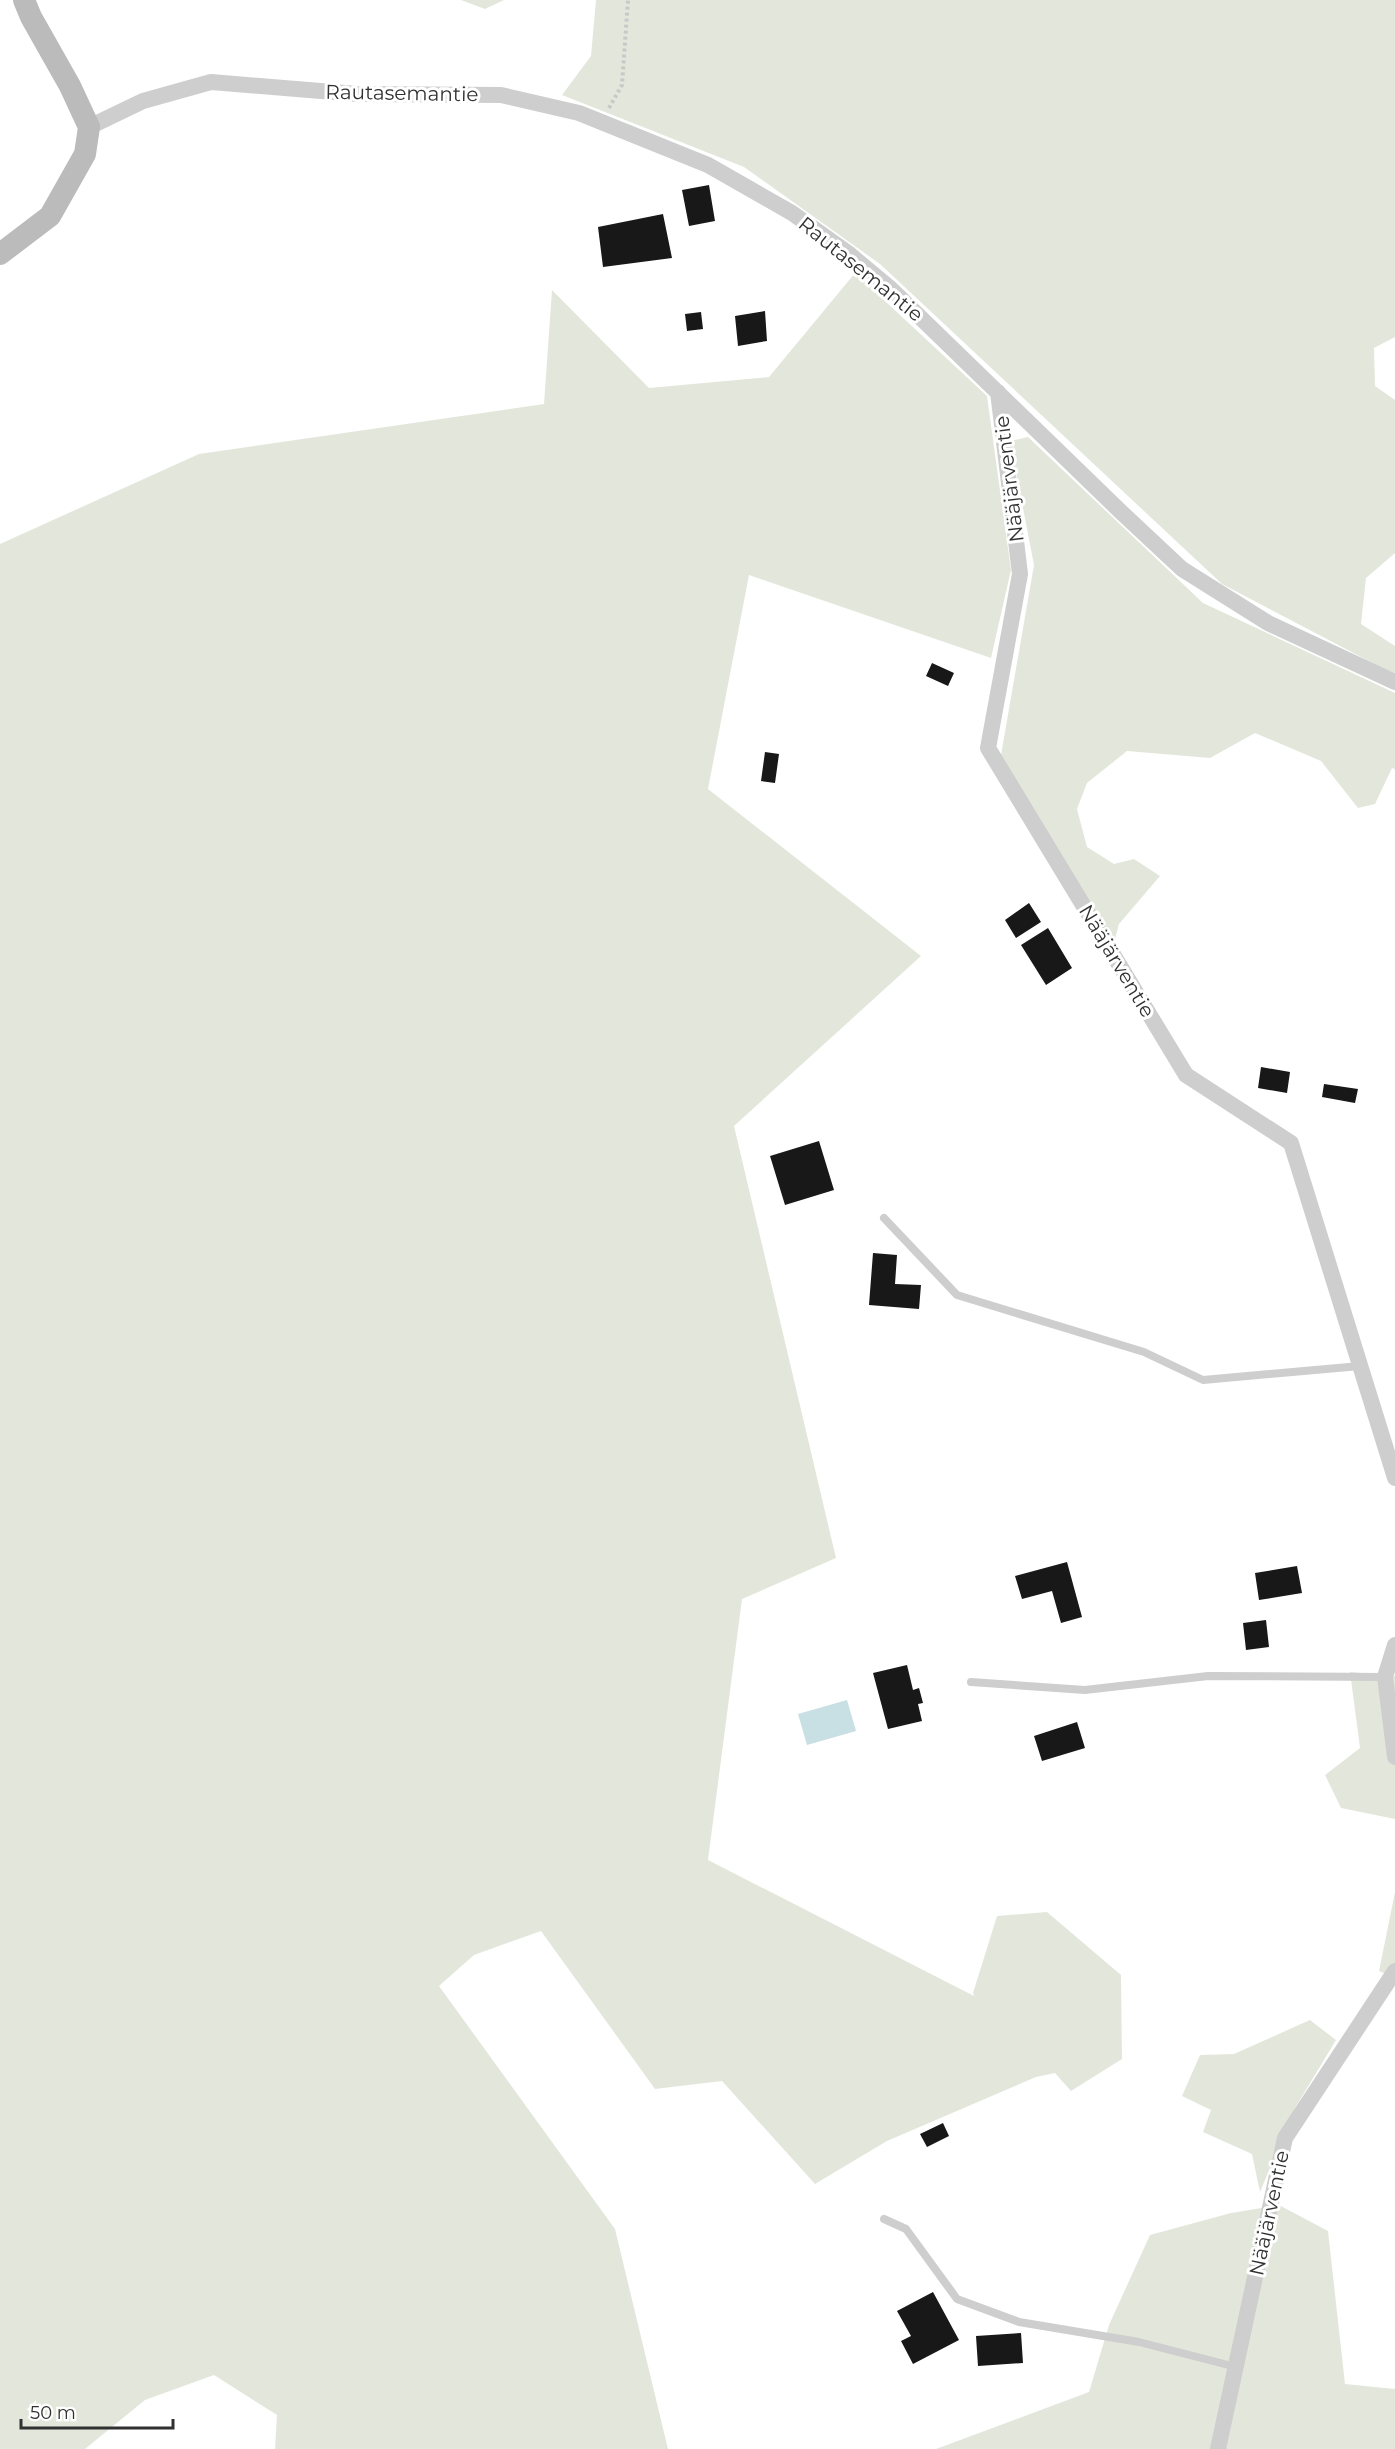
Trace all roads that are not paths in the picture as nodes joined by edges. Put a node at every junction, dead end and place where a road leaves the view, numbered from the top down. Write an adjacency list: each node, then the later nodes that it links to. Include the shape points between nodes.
1 (24, 0): 2 (street)
2 (89, 127): 3 (street, via 85,154 50,216); 4 (street, Rautasemantie, via 144,101 211,82 357,94 501,95 579,113 708,165 792,213 891,289)
3 (0, 254)
4 (998, 392): 5 (street, Rautasemantie, via 1182,568 1268,623); 7 (street, Nääjärventie, via 1020,574 988,748 1186,1075 1291,1143)
5 (1395, 682)
6 (885, 1218): 7 (lane, via 957,1295 1144,1352 1203,1380)
7 (1360, 1366): 8 (street, Nääjärventie)
8 (1395, 1478)
9 (1395, 1645): 10 (street)
10 (1385, 1677): 11 (lane, via 1208,1676 1085,1690); 12 (street)
11 (971, 1682)
12 (1395, 1757)
13 (1395, 1971): 15 (street, Nääjärventie, via 1285,2138)
14 (884, 2219): 15 (lane, via 906,2229 957,2299 1019,2322 1139,2342)
15 (1236, 2367): 16 (street, Nääjärventie)
16 (1218, 2449)

